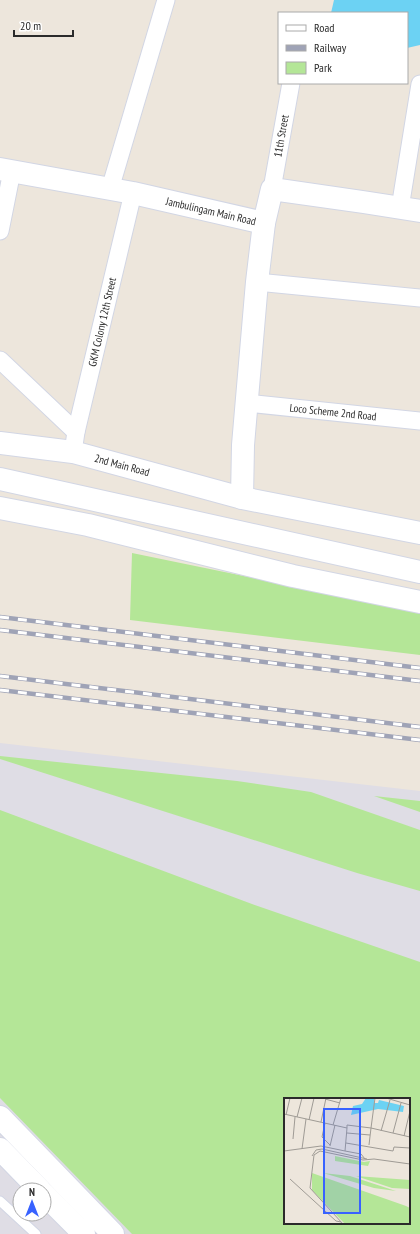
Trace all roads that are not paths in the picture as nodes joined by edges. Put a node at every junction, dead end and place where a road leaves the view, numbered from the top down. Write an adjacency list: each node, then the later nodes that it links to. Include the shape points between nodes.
1 (166, 0): 5 (street)
2 (291, 84): 6 (street, 11th Street)
3 (420, 84): 8 (street)
4 (6, 170): 5 (main road, Jambulingam Main Road); 10 (street)
5 (110, 189): 7 (main road, Jambulingam Main Road)
6 (272, 189): 8 (main road); 9 (main road, Jambulingam Main Road)
7 (132, 193): 9 (main road, Jambulingam Main Road); 16 (street, GKM Colony 12th Street)
8 (410, 210)
9 (264, 223): 11 (main road)
10 (0, 231)
11 (257, 282): 12 (street); 14 (main road)
12 (420, 298)
13 (0, 360): 16 (street)
14 (246, 403): 15 (street, Loco Scheme 2nd Road); 19 (main road)
15 (420, 421)
16 (75, 442): 17 (main road, 2nd Main Road); 19 (main road, 2nd Main Road)
17 (0, 443)
18 (0, 479): 22 (main road)
19 (242, 498): 21 (main road, 2nd Main Road)
20 (0, 508): 23 (main road, via 88,525 293,576)
21 (420, 533)
22 (420, 572)
23 (420, 602)
24 (0, 1117): 31 (main road)
25 (0, 1150): 26 (main road)
26 (32, 1182)
27 (0, 1201): 29 (lane)
28 (52, 1202): 30 (main road)
29 (36, 1234)
30 (84, 1234)
31 (113, 1234)

